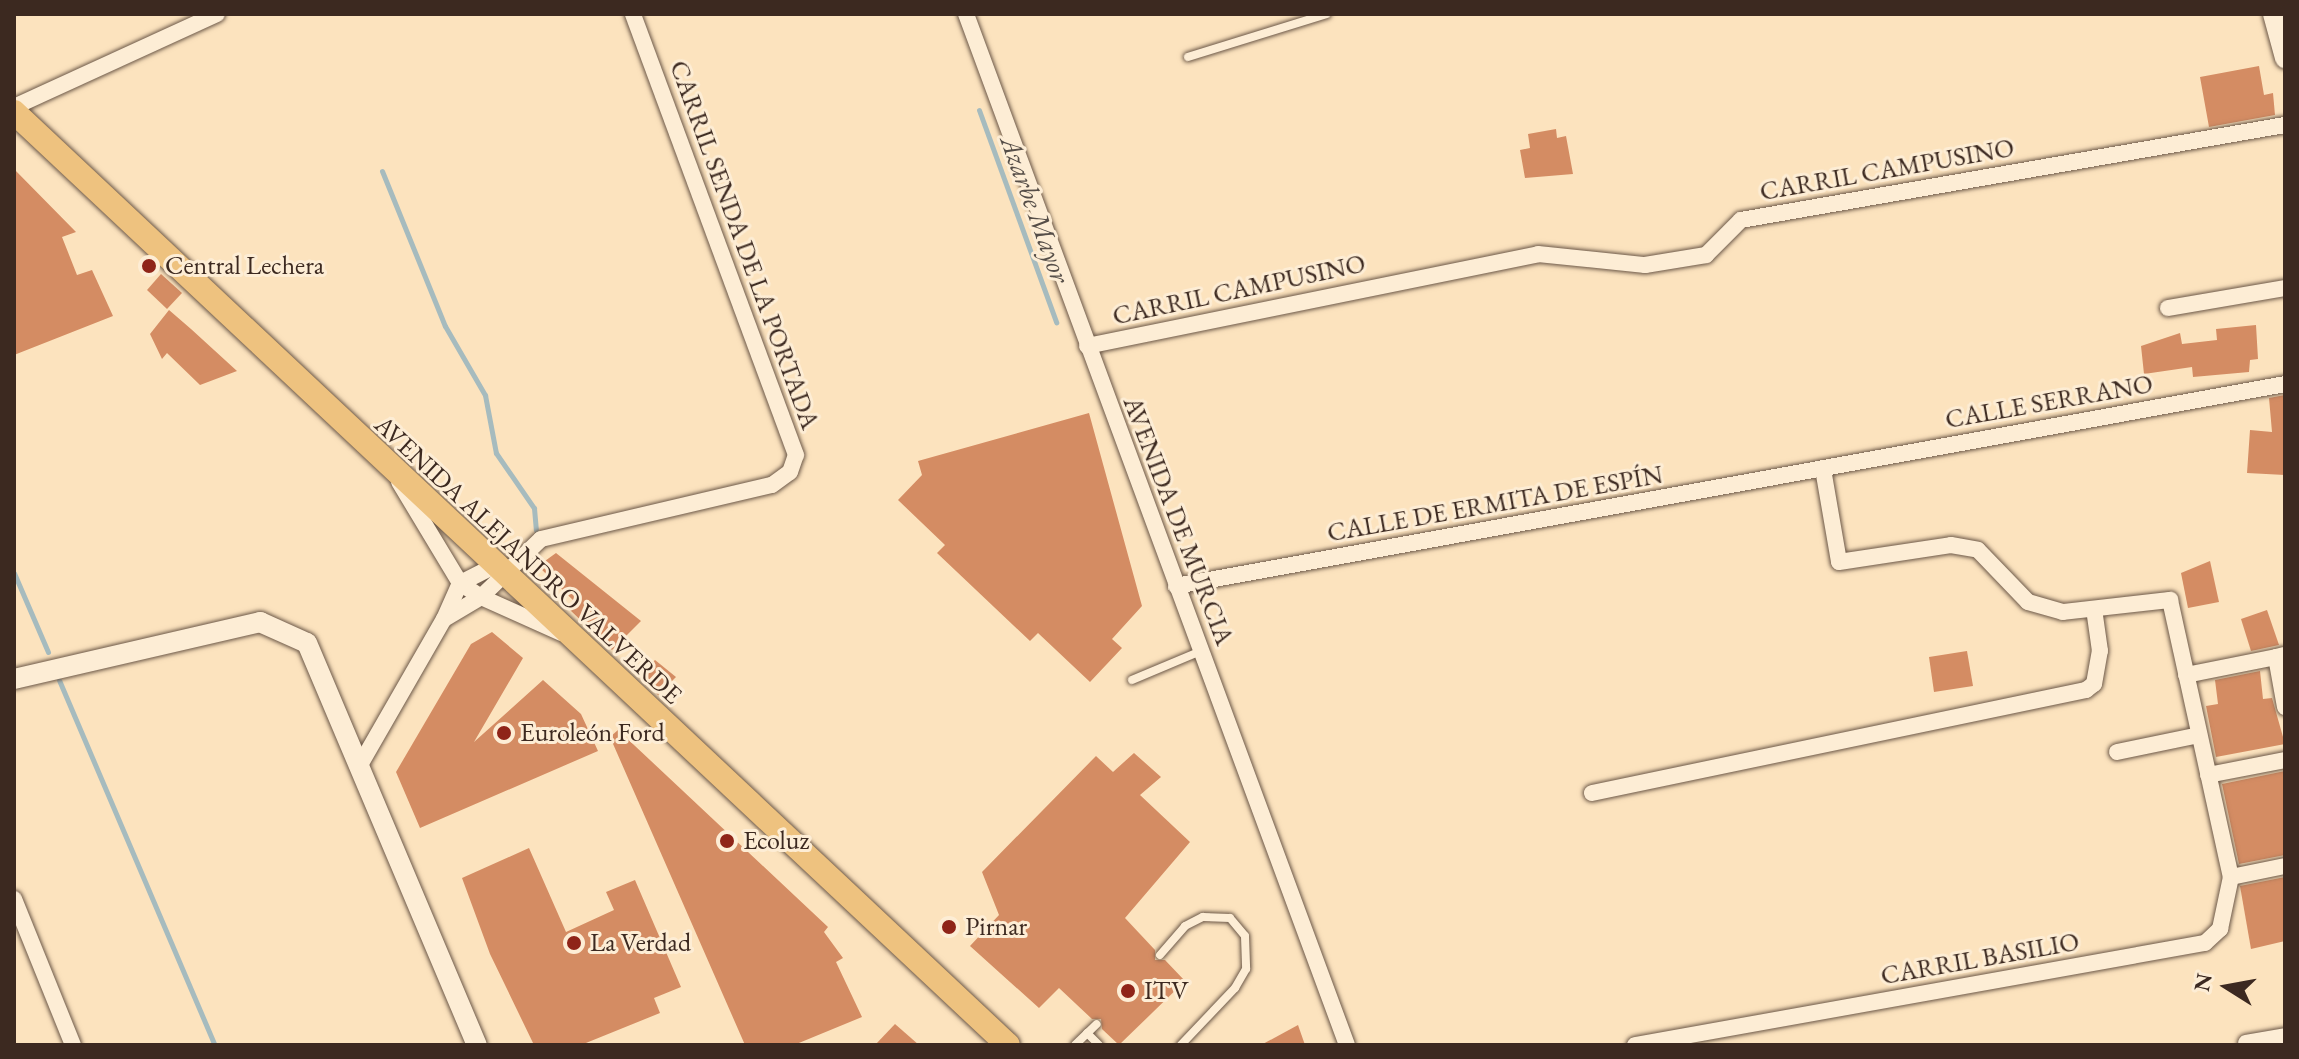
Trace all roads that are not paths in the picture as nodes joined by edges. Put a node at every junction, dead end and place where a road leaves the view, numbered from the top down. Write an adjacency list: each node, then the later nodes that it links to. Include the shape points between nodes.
1 (217, 14): 8 (street)
2 (633, 14): 16 (street, CARRIL SENDA DE LA PORTADA, via 796,455 790,472 772,485 541,539)
3 (966, 14): 12 (street, AVENIDA DE MURCIA)
4 (1327, 14): 6 (lane)
5 (2278, 22): 7 (street)
6 (1188, 57)
7 (2285, 58)
8 (14, 109): 14 (main road, AVENIDA ALEJANDRO VALVERDE)
9 (2285, 125): 12 (street, CARRIL CAMPUSINO, via 1741,220 1706,255 1645,265 1538,254)
10 (2285, 288): 11 (street)
11 (2168, 308)
12 (1087, 346): 18 (street, AVENIDA DE MURCIA)
13 (2285, 384): 15 (street, CALLE SERRANO)
14 (390, 469): 16 (main road, AVENIDA ALEJANDRO VALVERDE); 17 (street)
15 (1823, 469): 18 (street, CALLE DE ERMITA DE ESPÍN); 20 (street, via 1839,562 1951,545 1978,550 2028,602 2063,612)
16 (499, 571): 17 (street); 19 (street); 22 (main road, AVENIDA ALEJANDRO VALVERDE)
17 (460, 583): 19 (street); 21 (street)
18 (1176, 586): 23 (street, AVENIDA DE MURCIA)
19 (481, 597): 21 (street); 22 (street)
20 (2094, 609): 25 (street, via 2170,600); 34 (street, via 2100,651 2094,684 2086,690)
21 (444, 619): 32 (street)
22 (566, 636): 45 (main road, AVENIDA ALEJANDRO VALVERDE)
23 (1201, 651): 27 (lane); 49 (street, AVENIDA DE MURCIA)
24 (2280, 656): 25 (street); 28 (street)
25 (2186, 675): 29 (street)
26 (14, 679): 32 (street, via 260,622 307,643)
27 (1132, 680)
28 (2285, 707)
29 (2199, 735): 30 (street); 33 (street)
30 (2117, 752)
31 (2285, 760): 33 (street)
32 (360, 765): 44 (street)
33 (2208, 775): 36 (street)
34 (1592, 793)
35 (2285, 866): 36 (street)
36 (2231, 877): 50 (street, CARRIL BASILIO, via 2220,929 2205,943)
37 (14, 899): 43 (street)
38 (1160, 955): 48 (lane, via 1185,926 1203,917 1230,918 1245,936 1246,969 1235,988)
39 (1097, 1024): 40 (lane)
40 (1087, 1033): 46 (lane); 47 (lane)
41 (2285, 1036): 42 (street)
42 (2246, 1043)
43 (73, 1045)
44 (477, 1045)
45 (1008, 1045)
46 (1075, 1045)
47 (1099, 1045)
48 (1181, 1045)
49 (1347, 1045)
50 (1635, 1045)

